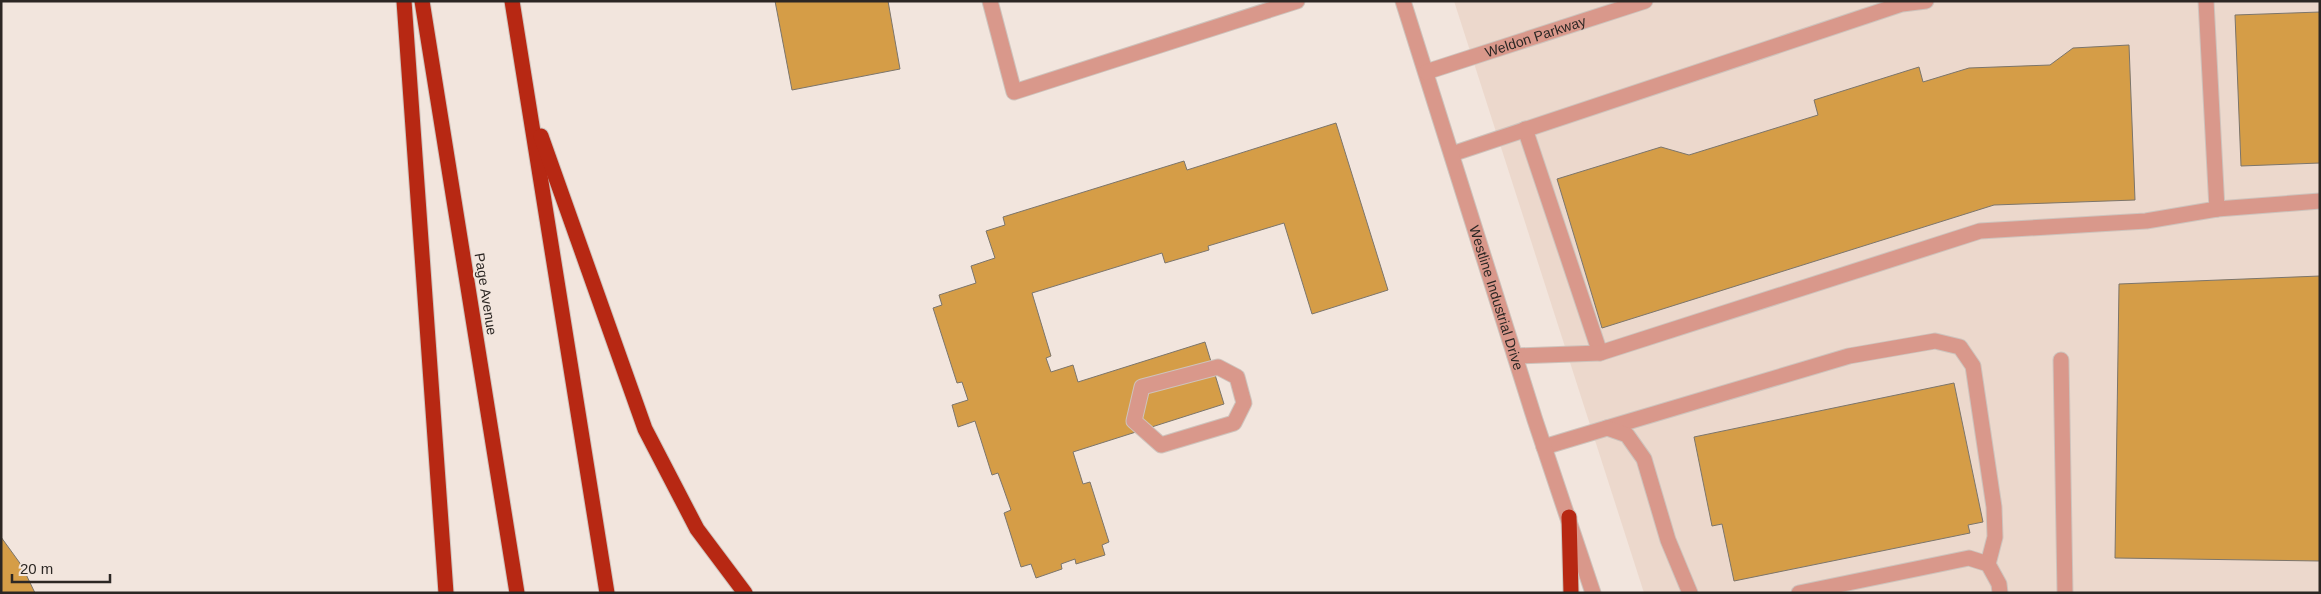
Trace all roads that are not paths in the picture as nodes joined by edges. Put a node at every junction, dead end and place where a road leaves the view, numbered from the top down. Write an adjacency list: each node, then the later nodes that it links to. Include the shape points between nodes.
1 (404, 1): 24 (highway)
2 (422, 1): 25 (highway, Page Avenue)
3 (512, 1): 11 (highway)
4 (990, 1): 5 (street, via 1014,92)
5 (1297, 1)
6 (1403, 1): 10 (street, Westline Industrial Drive)
7 (1645, 1): 10 (street, Weldon Parkway)
8 (1926, 1): 12 (street, via 1902,4)
9 (2206, 1): 15 (street)
10 (1426, 72): 13 (street, Westline Industrial Drive)
11 (528, 98): 26 (highway); 27 (highway, via 645,429 697,529)
12 (1525, 129): 13 (street); 16 (street)
13 (1452, 154): 17 (street, Westline Industrial Drive)
14 (2320, 201): 15 (street)
15 (2217, 209): 16 (street, via 2146,221 1980,231)
16 (1600, 353): 17 (street)
17 (1515, 356): 21 (street, Westline Industrial Drive)
18 (2061, 360): 33 (street)
19 (1244, 403): 19 (street, via 1238,378 1218,367 1142,386 1134,421 1162,445 1234,423)
20 (1607, 428): 21 (street); 23 (street, via 1849,356 1935,341 1960,347 1973,366 1994,507 1995,537); 30 (street, via 1627,436 1644,459 1668,540)
21 (1544, 447): 22 (street, Westline Industrial Drive)
22 (1569, 517): 28 (highway); 29 (street, Westline Industrial Drive)
23 (1988, 564): 31 (street, via 1969,558); 32 (street, via 2000,584)
24 (446, 593)
25 (518, 593)
26 (607, 593)
27 (745, 593)
28 (1571, 593)
29 (1593, 593)
30 (1690, 593)
31 (1799, 593)
32 (2000, 593)
33 (2064, 593)

